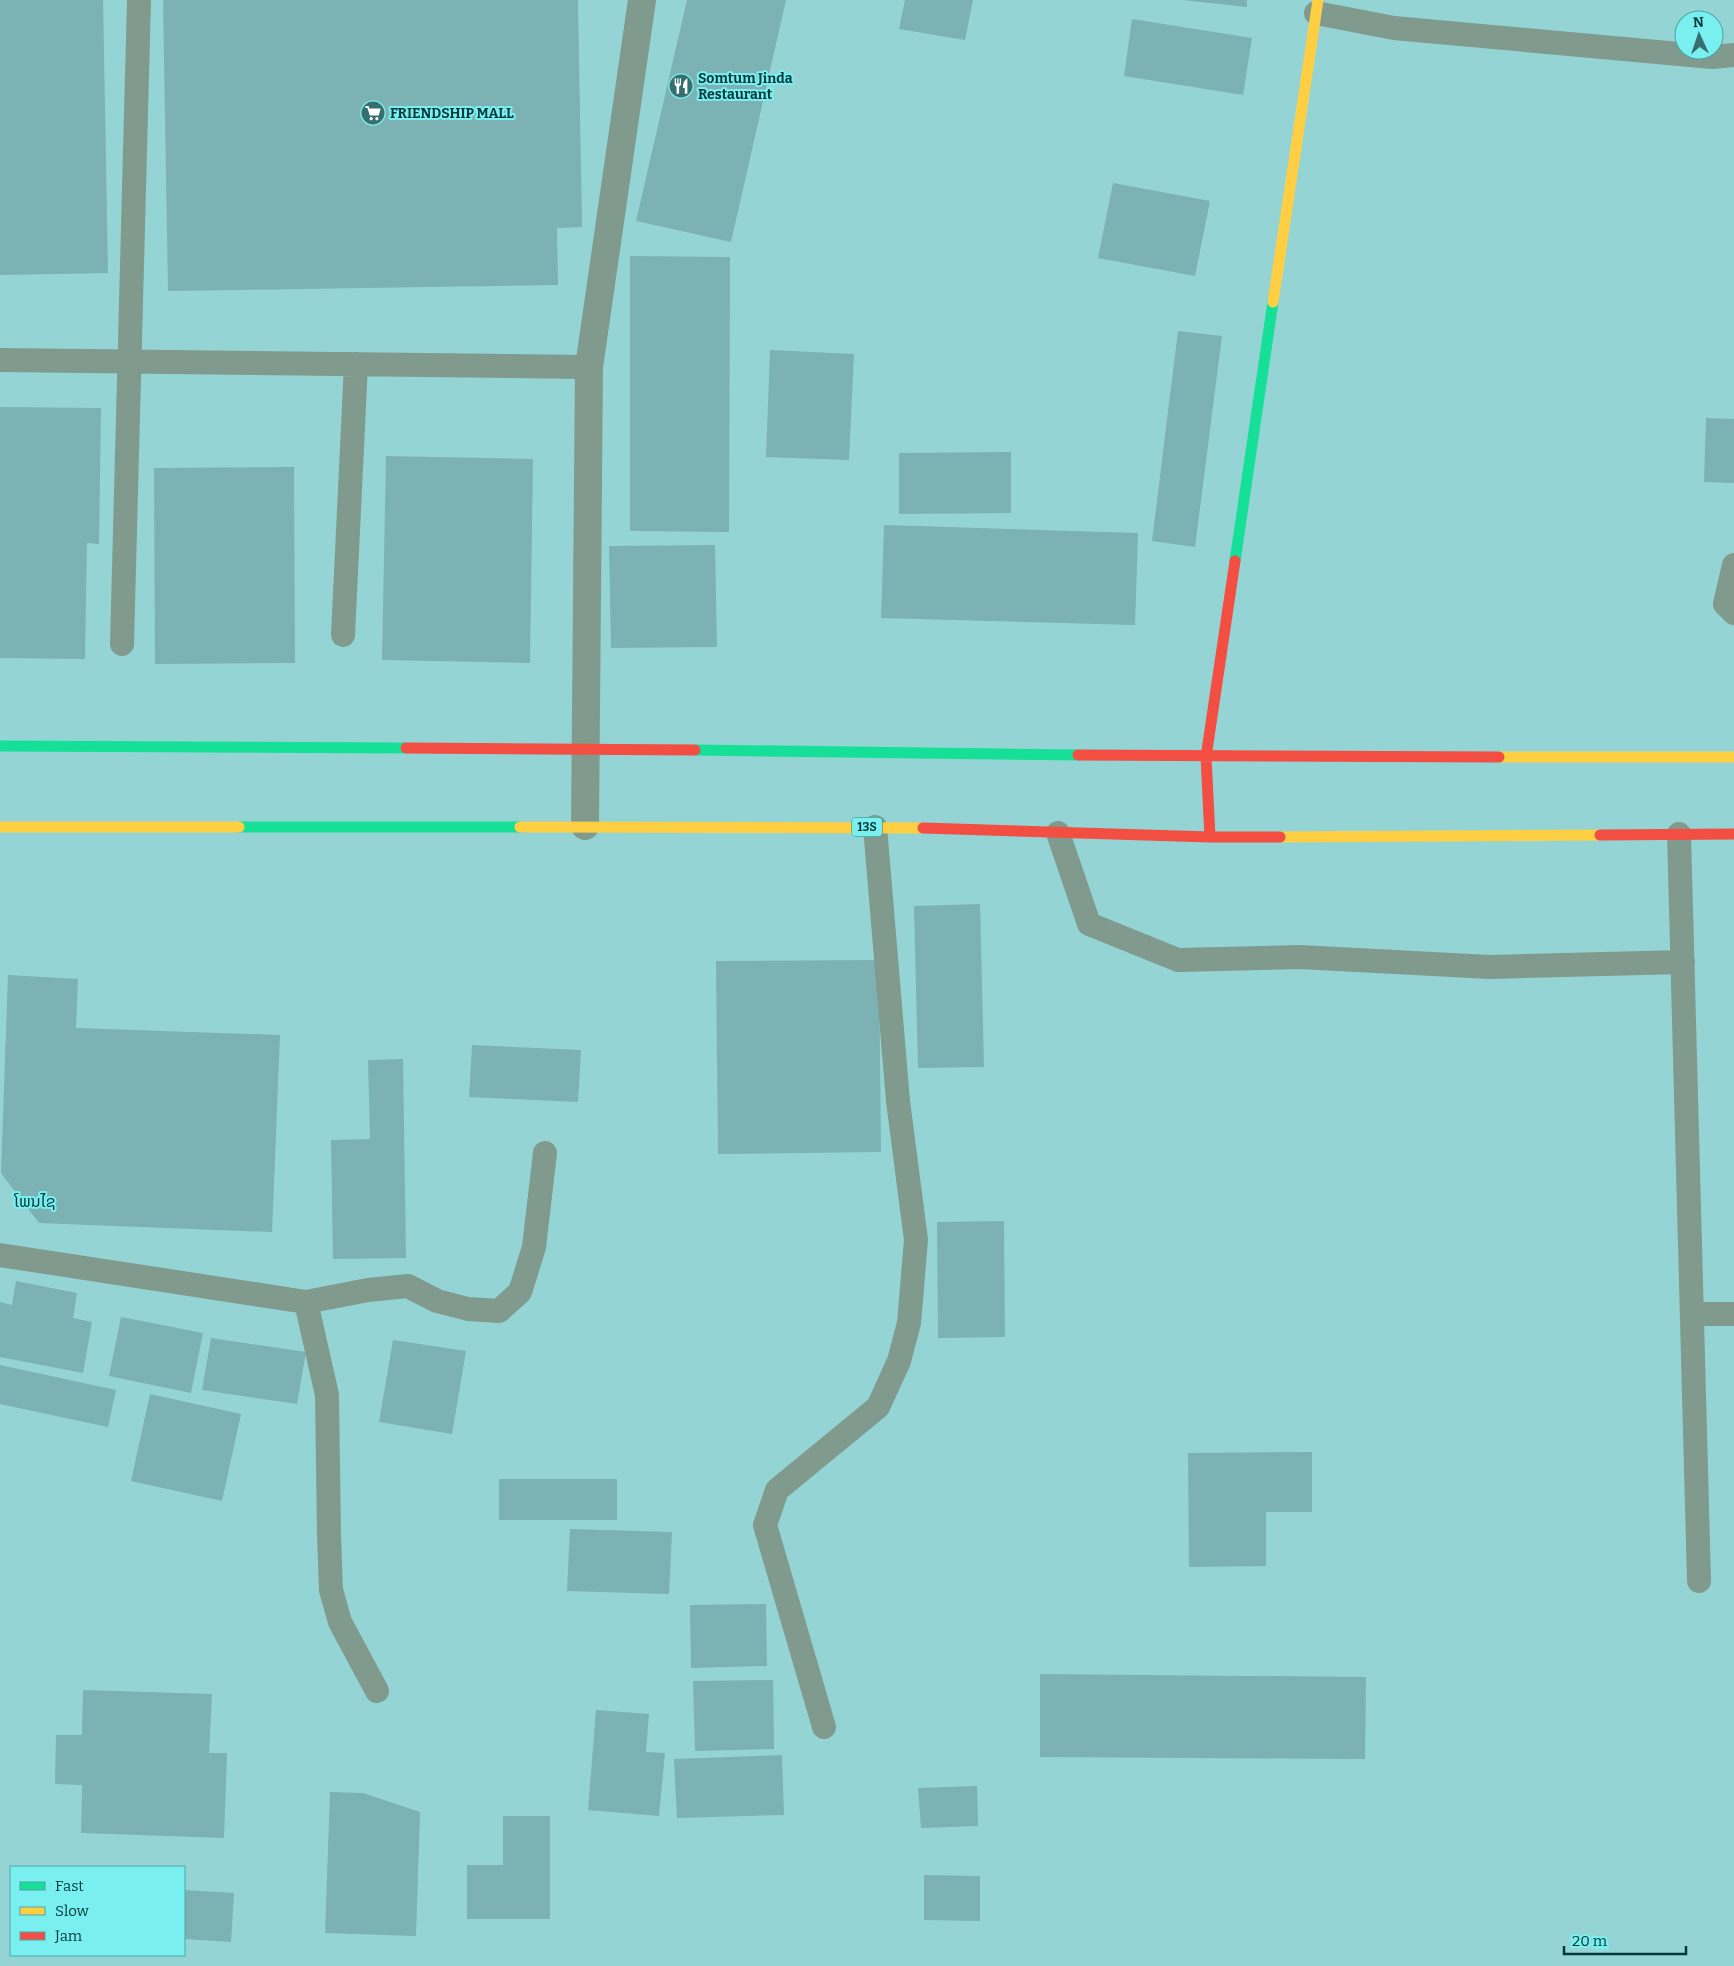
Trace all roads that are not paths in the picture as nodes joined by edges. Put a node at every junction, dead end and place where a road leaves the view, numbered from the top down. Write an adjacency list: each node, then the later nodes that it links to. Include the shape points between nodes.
1 (139, 0): 6 (lane)
2 (642, 0): 8 (street)
3 (1317, 7): 4 (lane, via 1394,28 1712,57); 15 (main road)
4 (1734, 54)
5 (0, 360): 6 (lane)
6 (129, 362): 7 (lane); 12 (lane)
7 (356, 364): 8 (lane); 11 (lane)
8 (589, 367): 14 (street)
9 (1734, 566): 10 (lane, via 1725,604)
10 (1734, 613)
11 (344, 635)
12 (122, 644)
13 (0, 746): 14 (main road)
14 (586, 749): 15 (main road); 17 (street)
15 (1206, 757): 16 (main road); 23 (main road)
16 (1734, 757)
17 (585, 826): 18 (main road, 13S); 19 (main road, 13S)
18 (0, 827)
19 (875, 827): 20 (main road, 13S); 32 (lane, via 898,1101 916,1240 909,1323 899,1361 878,1406 778,1490 765,1525)
20 (1058, 833): 23 (main road, 13S); 24 (lane, via 1089,924 1178,960 1300,957 1490,967)
21 (1679, 834): 22 (main road, 13S); 23 (main road, 13S); 24 (lane)
22 (1734, 834)
23 (1210, 837)
24 (1682, 962): 28 (lane)
25 (545, 1153): 27 (lane, via 534,1247 520,1292 499,1311 468,1309 437,1301 408,1286)
26 (0, 1255): 27 (lane)
27 (306, 1302): 31 (lane, via 326,1395 332,1590 340,1622)
28 (1692, 1314): 29 (lane); 30 (lane)
29 (1734, 1314)
30 (1698, 1581)
31 (377, 1691)
32 (824, 1727)

